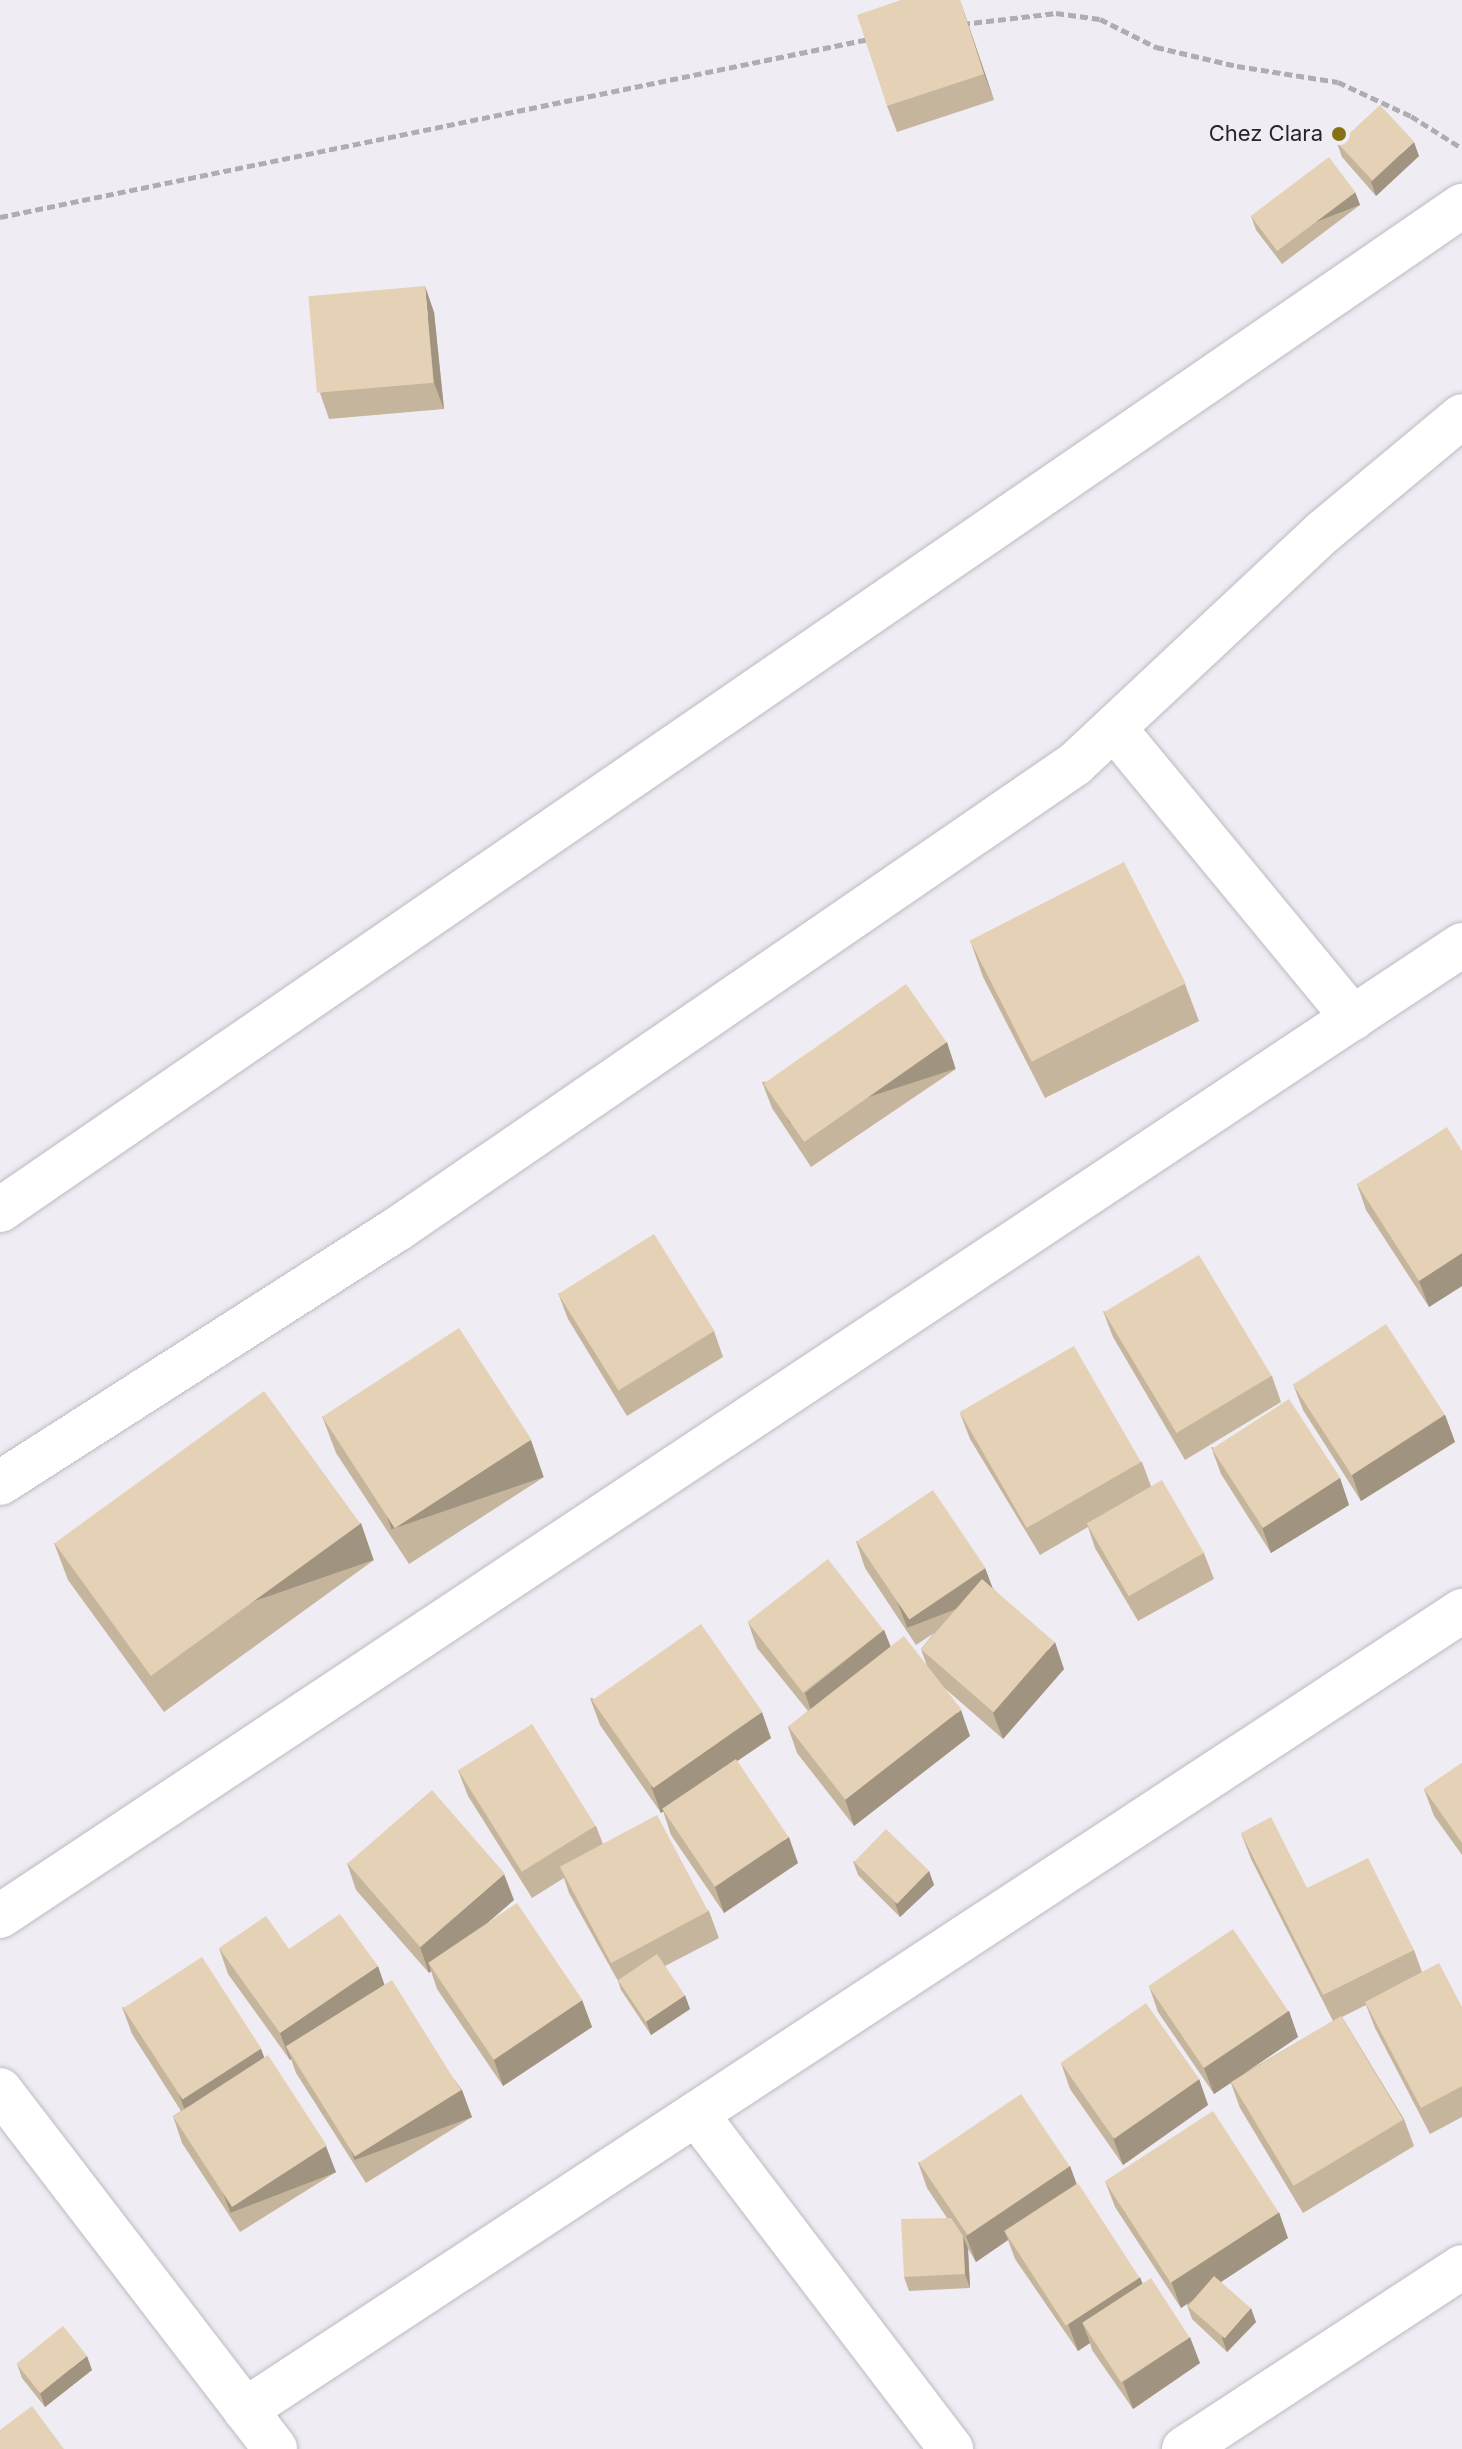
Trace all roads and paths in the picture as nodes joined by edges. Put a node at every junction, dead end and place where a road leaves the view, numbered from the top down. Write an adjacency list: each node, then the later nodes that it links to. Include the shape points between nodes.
1 (961, 24): 3 (path, via 1056,13 1100,19 1156,47 1338,82 1411,116)
2 (885, 36): 5 (path)
3 (1462, 149)
4 (1462, 206): 10 (street)
5 (0, 217)
6 (1462, 416): 7 (street, via 1323,532)
7 (1114, 728): 9 (street); 11 (street, via 1075,764 410,1221)
8 (1462, 945): 9 (street)
9 (1353, 1018): 13 (street)
10 (0, 1210)
11 (0, 1483)
12 (1462, 1611): 15 (street)
13 (0, 1916)
14 (0, 2090): 17 (street)
15 (696, 2114): 17 (street); 19 (street)
16 (1462, 2267): 20 (street)
17 (245, 2410): 18 (street)
18 (275, 2449)
19 (951, 2449)
20 (1184, 2449)

